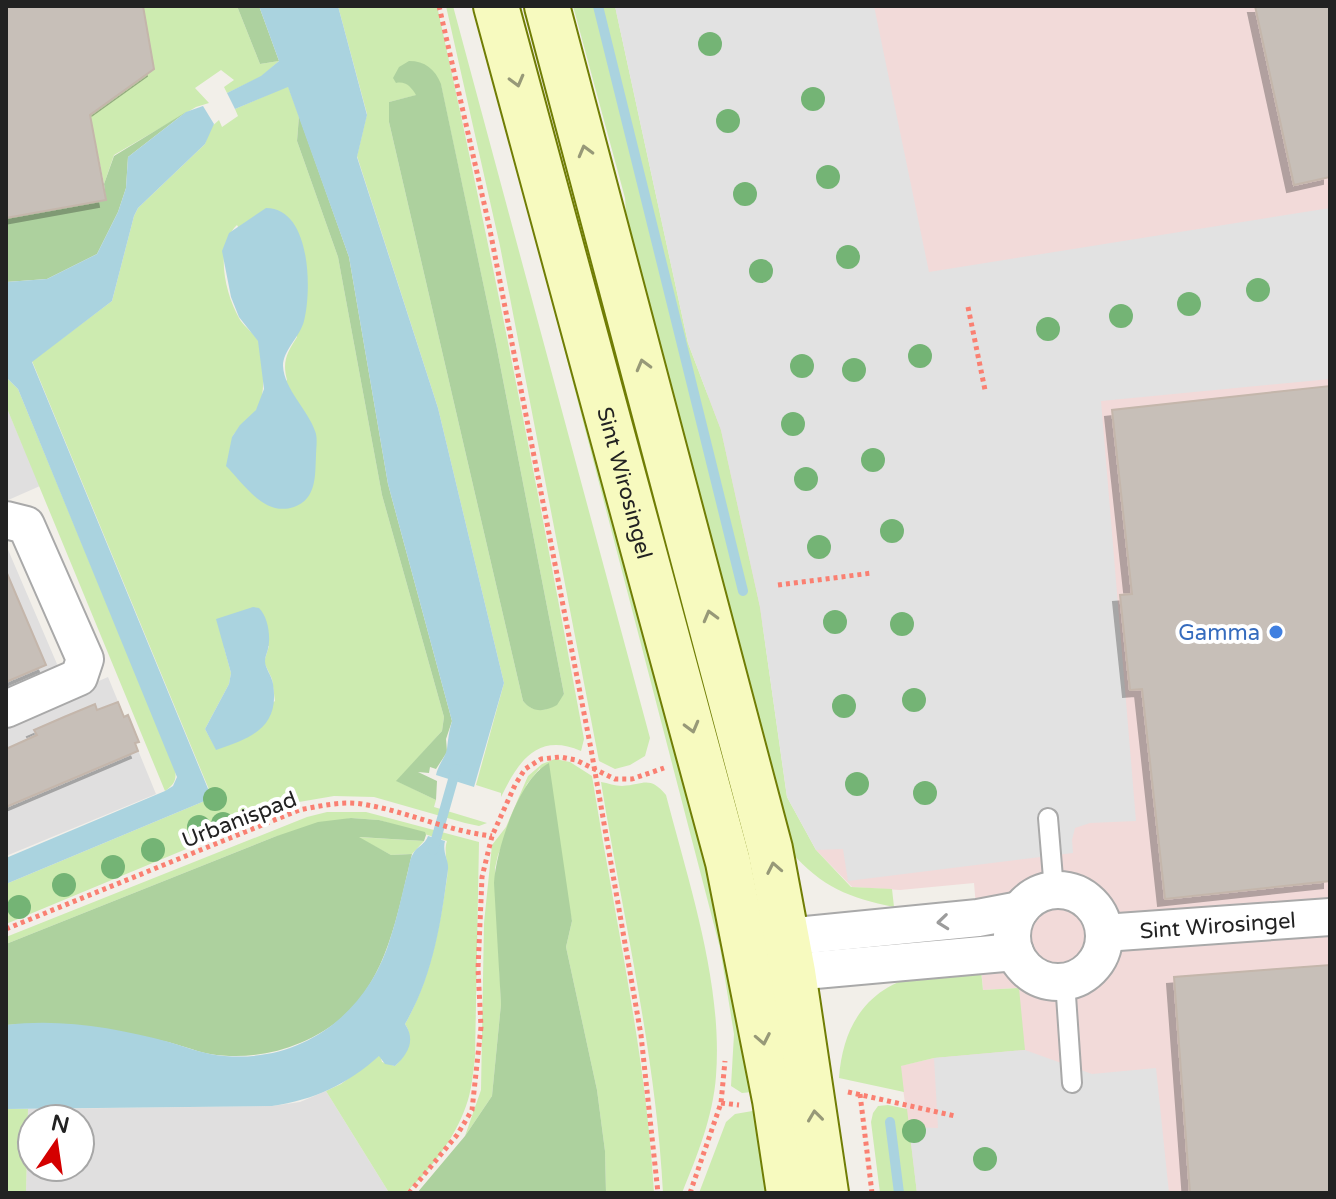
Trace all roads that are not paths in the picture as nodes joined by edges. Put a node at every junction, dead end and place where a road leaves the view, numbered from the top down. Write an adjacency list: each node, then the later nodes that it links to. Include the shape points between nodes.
1 (496, 6): 12 (main road, Sint Wirosingel, one-way to 12, via 728,862)
2 (547, 6): 11 (main road, one-way to 2, via 751,771)
3 (6, 520): 4 (street, via 26,525 85,659 79,677)
4 (6, 709)
5 (1048, 818): 6 (lane)
6 (1054, 890): 7 (street, via 1029,900); 9 (street, via 1068,891 1094,906)
7 (1020, 910): 10 (street, via 1012,938); 11 (street, one-way to 11)
8 (1330, 917): 9 (street, Sint Wirosingel)
9 (1104, 933): 13 (street, via 1098,960)
10 (1015, 952): 11 (street); 13 (street, via 1035,975)
11 (790, 954): 12 (main road); 16 (main road, one-way to 11)
12 (748, 962): 15 (main road, Sint Wirosingel, one-way to 15)
13 (1065, 981): 14 (lane)
14 (1072, 1083)
15 (789, 1193)
16 (826, 1193)

